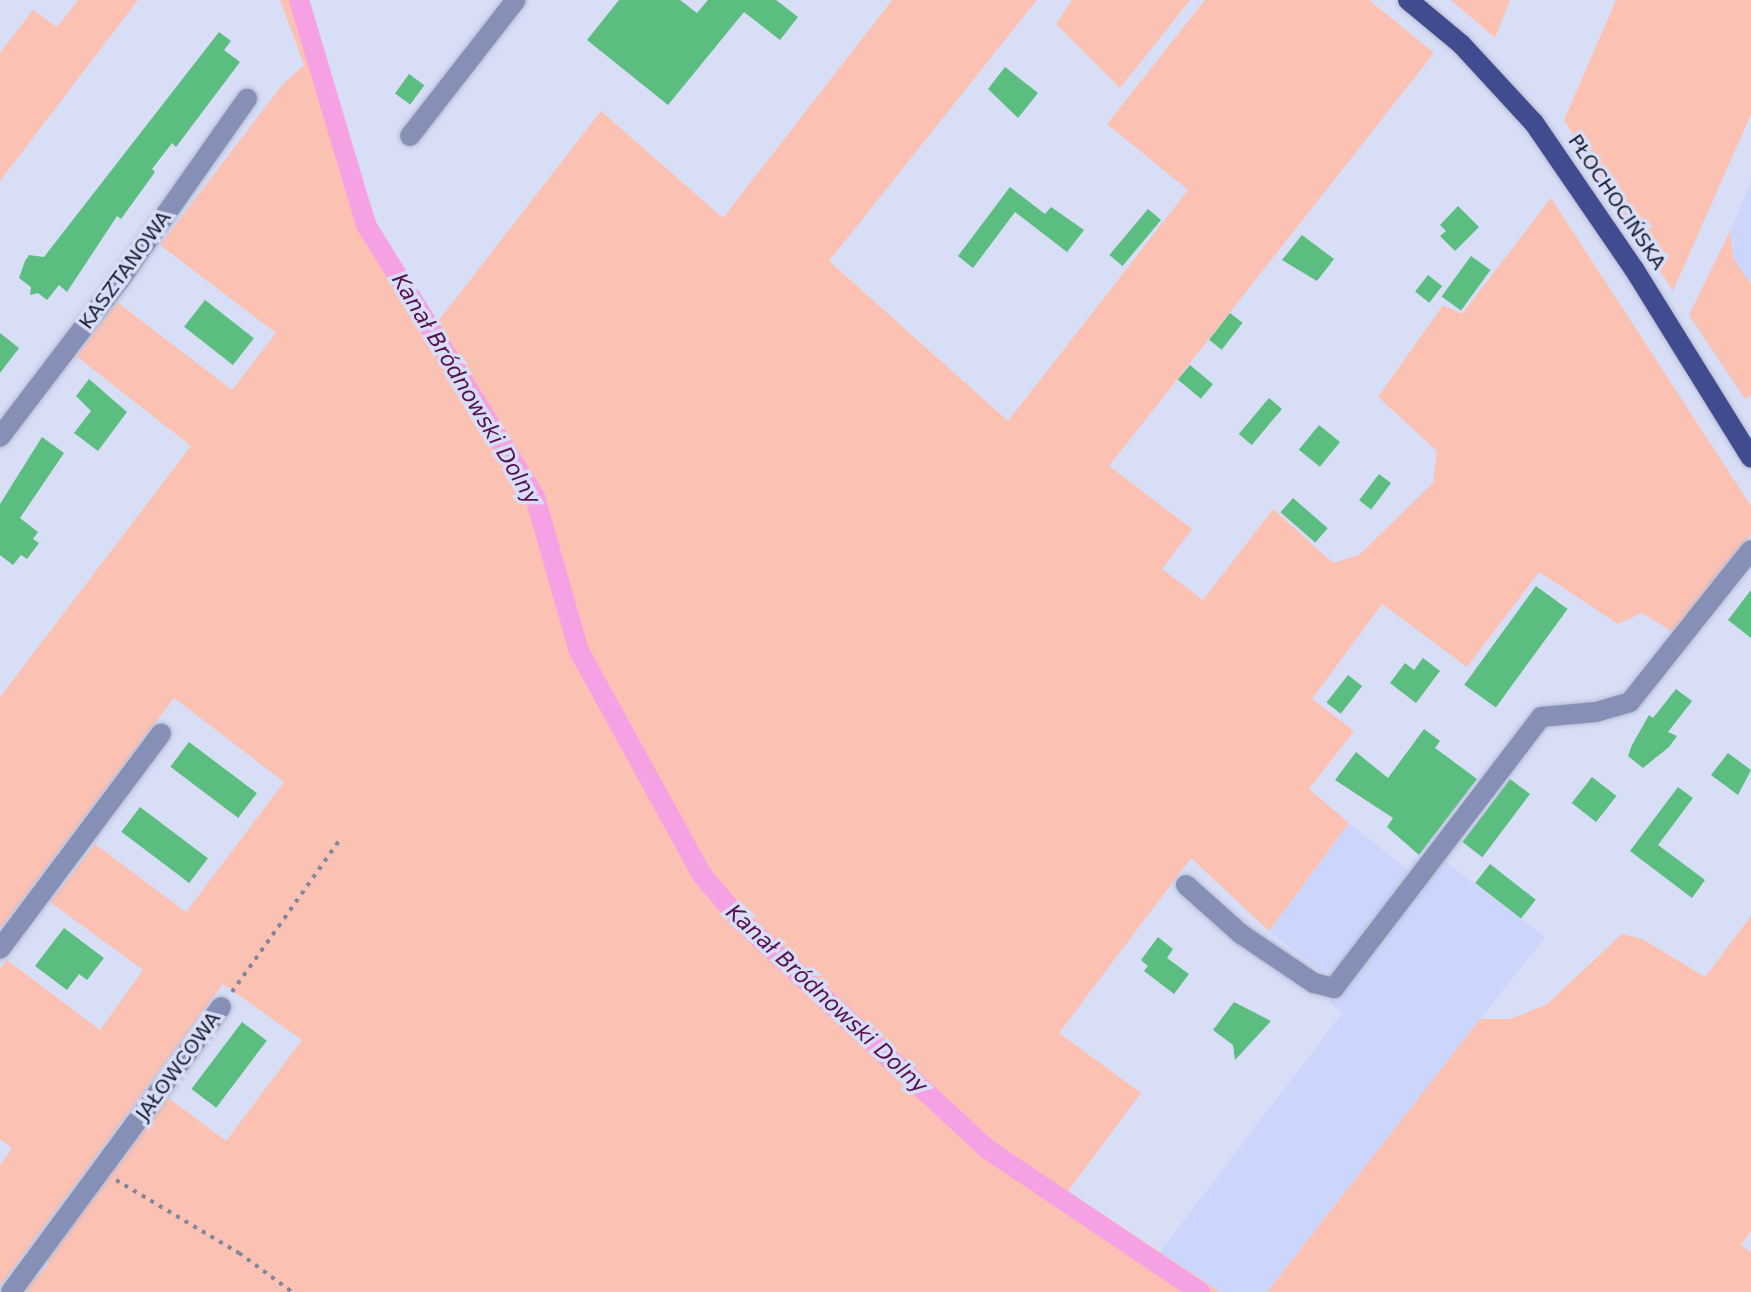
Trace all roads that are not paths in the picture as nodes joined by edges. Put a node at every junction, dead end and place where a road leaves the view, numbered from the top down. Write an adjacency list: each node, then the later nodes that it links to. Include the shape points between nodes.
1 (516, 0): 4 (street)
2 (1408, 0): 6 (main road, PŁOCHOCIŃSKA, via 1461,44 1534,123 1634,269)
3 (247, 99): 5 (street, KASZTANOWA)
4 (410, 136)
5 (0, 437)
6 (1751, 458)
7 (1751, 550): 9 (street, via 1630,702 1596,712 1541,717 1334,988 1314,983 1241,934)
8 (161, 734): 10 (street)
9 (1186, 885)
10 (0, 949)
11 (221, 1007): 12 (street, JAŁOWCOWA)
12 (11, 1292)

